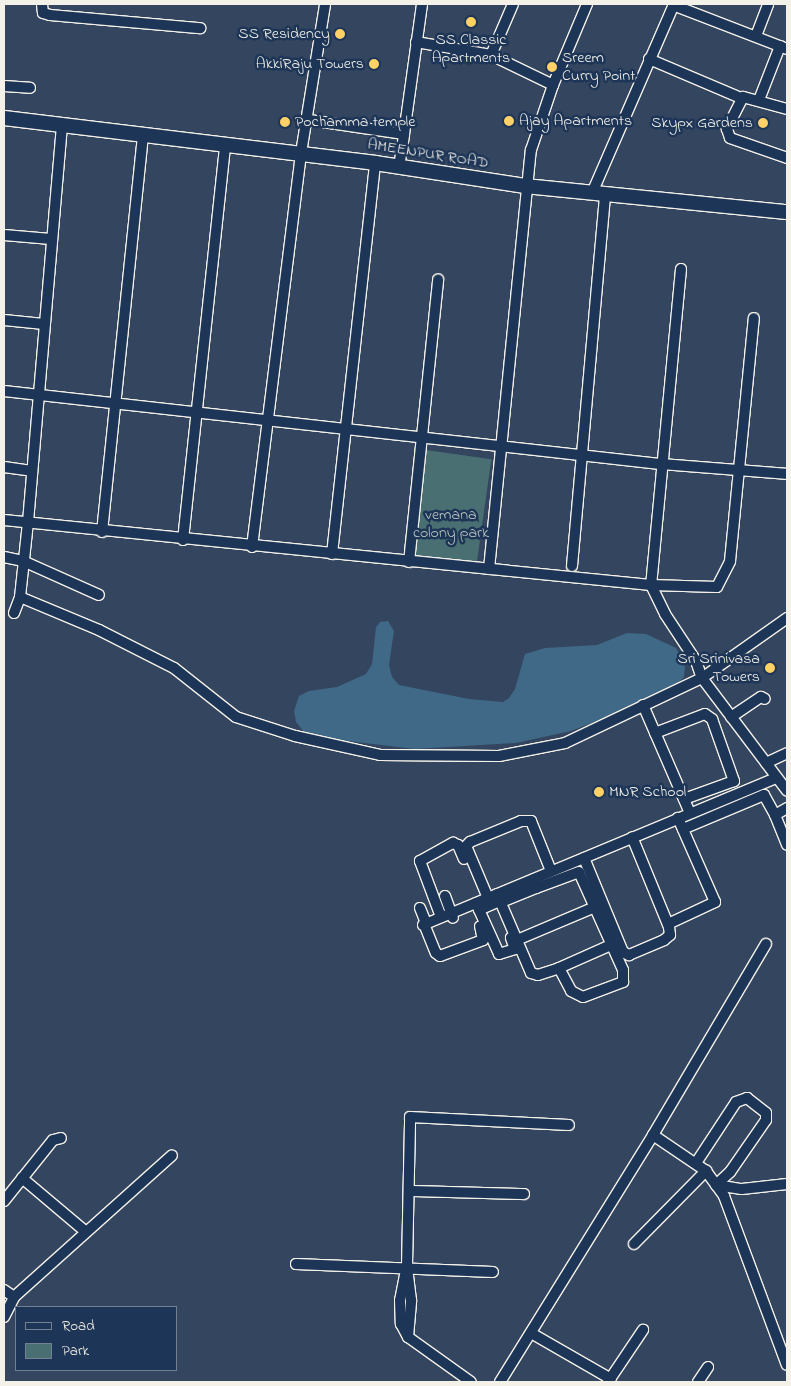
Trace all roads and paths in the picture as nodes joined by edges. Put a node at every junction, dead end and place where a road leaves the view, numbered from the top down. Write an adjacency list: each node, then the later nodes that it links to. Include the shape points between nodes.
1 (42, 4): 8 (street, via 43,12 50,15)
2 (325, 4): 21 (street)
3 (422, 4): 10 (street)
4 (513, 4): 12 (street)
5 (587, 4): 14 (street)
6 (673, 4): 9 (street); 13 (street)
7 (768, 4): 9 (street)
8 (200, 28)
9 (756, 36): 11 (street)
10 (416, 42): 12 (street); 24 (street)
11 (784, 47): 18 (street)
12 (491, 55): 14 (street)
13 (649, 59): 17 (street); 31 (street)
14 (553, 85): 30 (street, via 531,150)
15 (4, 86): 16 (street)
16 (30, 88)
17 (736, 96)
18 (760, 100): 19 (street); 27 (street, via 747,96 740,100 728,129 730,138)
19 (787, 109)
20 (4, 118): 22 (street, AMEENPUR ROAD)
21 (308, 120): 24 (street); 26 (street)
22 (62, 123): 23 (street, AMEENPUR ROAD); 34 (street)
23 (143, 134): 25 (street, AMEENPUR ROAD); 42 (street)
24 (404, 134): 29 (street)
25 (225, 145): 26 (street, AMEENPUR ROAD); 43 (street)
26 (301, 154): 28 (street, AMEENPUR ROAD); 44 (street)
27 (787, 158)
28 (375, 163): 29 (street, AMEENPUR ROAD); 45 (street)
29 (400, 167): 30 (street, AMEENPUR ROAD)
30 (525, 186): 31 (street, AMEENPUR ROAD); 47 (street)
31 (598, 194): 32 (street, AMEENPUR ROAD); 48 (street)
32 (787, 212)
33 (4, 235): 34 (street)
34 (51, 239): 39 (street)
35 (681, 269): 49 (street)
36 (438, 279): 46 (street)
37 (754, 318): 51 (street)
38 (4, 320): 39 (street)
39 (44, 324): 41 (street)
40 (4, 392): 41 (street)
41 (37, 396): 42 (street); 52 (street)
42 (116, 404): 43 (street); 56 (street)
43 (196, 414): 44 (street); 57 (street)
44 (268, 421): 45 (street); 58 (street)
45 (346, 430): 46 (street); 59 (street)
46 (422, 438): 47 (street); 62 (street)
47 (502, 447): 48 (street); 64 (street)
48 (581, 456): 49 (street); 63 (street)
49 (660, 464): 51 (street); 65 (street)
50 (4, 467): 52 (street)
51 (737, 469): 53 (street); 65 (street, via 730,561 722,580 712,588)
52 (32, 471): 55 (street)
53 (787, 474)
54 (4, 520): 55 (street)
55 (28, 522): 56 (street); 61 (street)
56 (102, 532): 57 (street)
57 (183, 540): 58 (street)
58 (252, 546): 59 (street)
59 (332, 554): 62 (street)
60 (4, 557): 61 (street)
61 (23, 561): 66 (street); 67 (street)
62 (409, 562): 64 (street)
63 (572, 566)
64 (489, 569): 65 (street)
65 (651, 585): 70 (street, via 664,614 696,661)
66 (99, 595)
67 (20, 597): 68 (street); 72 (street, via 99,630 174,668 236,717 295,736 380,755 499,756 565,743)
68 (14, 613)
69 (787, 618): 70 (street)
70 (702, 678): 72 (street); 73 (street)
71 (765, 699): 73 (street, via 761,697)
72 (643, 705): 74 (street)
73 (731, 716): 76 (street)
74 (655, 733): 79 (street); 79 (street, via 704,714 712,719 734,781)
75 (787, 753): 76 (street)
76 (766, 763): 77 (street)
77 (776, 778): 78 (street); 81 (street)
78 (787, 791)
79 (684, 799): 81 (street)
80 (787, 808): 82 (street)
81 (690, 813): 83 (street)
82 (775, 815): 84 (street, via 764,795); 86 (street)
83 (678, 818): 84 (street); 85 (street)
84 (683, 829): 96 (street, via 715,902)
85 (632, 837): 87 (street); 96 (street)
86 (787, 845)
87 (584, 858): 88 (street); 96 (street, via 626,955 664,940 670,935)
88 (570, 868): 89 (street); 90 (street); 93 (street, via 580,872)
89 (551, 871): 90 (street); 92 (street, via 531,821 521,821 470,842 466,846)
90 (535, 884): 92 (street)
91 (445, 896): 95 (street)
92 (485, 902): 95 (street); 95 (street, via 459,847 451,844 420,860); 97 (street, via 481,941 438,956); 98 (street)
93 (595, 907): 98 (street); 100 (street)
94 (420, 908): 97 (street)
95 (449, 917): 97 (street)
96 (668, 924)
97 (425, 926)
98 (517, 940): 101 (street, via 531,972 538,975)
99 (766, 944): 103 (street)
100 (612, 945): 101 (street); 101 (street, via 625,977 614,986 583,997 571,991)
101 (559, 968)
102 (570, 1125): 111 (street, via 410,1117)
103 (653, 1135): 106 (street); 123 (street)
104 (61, 1138): 108 (street, via 53,1140)
105 (172, 1155): 114 (street)
106 (696, 1164): 107 (street); 110 (street, via 736,1102 747,1098 766,1113 766,1120 730,1172)
107 (706, 1171): 110 (street); 115 (street)
108 (22, 1178): 113 (street); 114 (street)
109 (787, 1184): 110 (street, via 742,1189)
110 (716, 1185): 124 (street, via 724,1196)
111 (410, 1192): 112 (street); 117 (street)
112 (524, 1194)
113 (4, 1201)
114 (86, 1231): 120 (street)
115 (634, 1244)
116 (296, 1264): 117 (street)
117 (407, 1266): 118 (street); 127 (street, via 411,1300 408,1337)
118 (493, 1272)
119 (4, 1290): 120 (street)
120 (14, 1297): 121 (street)
121 (4, 1317)
122 (643, 1330): 126 (street)
123 (531, 1333): 126 (street); 128 (street)
124 (787, 1365)
125 (708, 1367): 129 (street)
126 (610, 1381)
127 (471, 1382)
128 (500, 1382)
129 (698, 1382)

